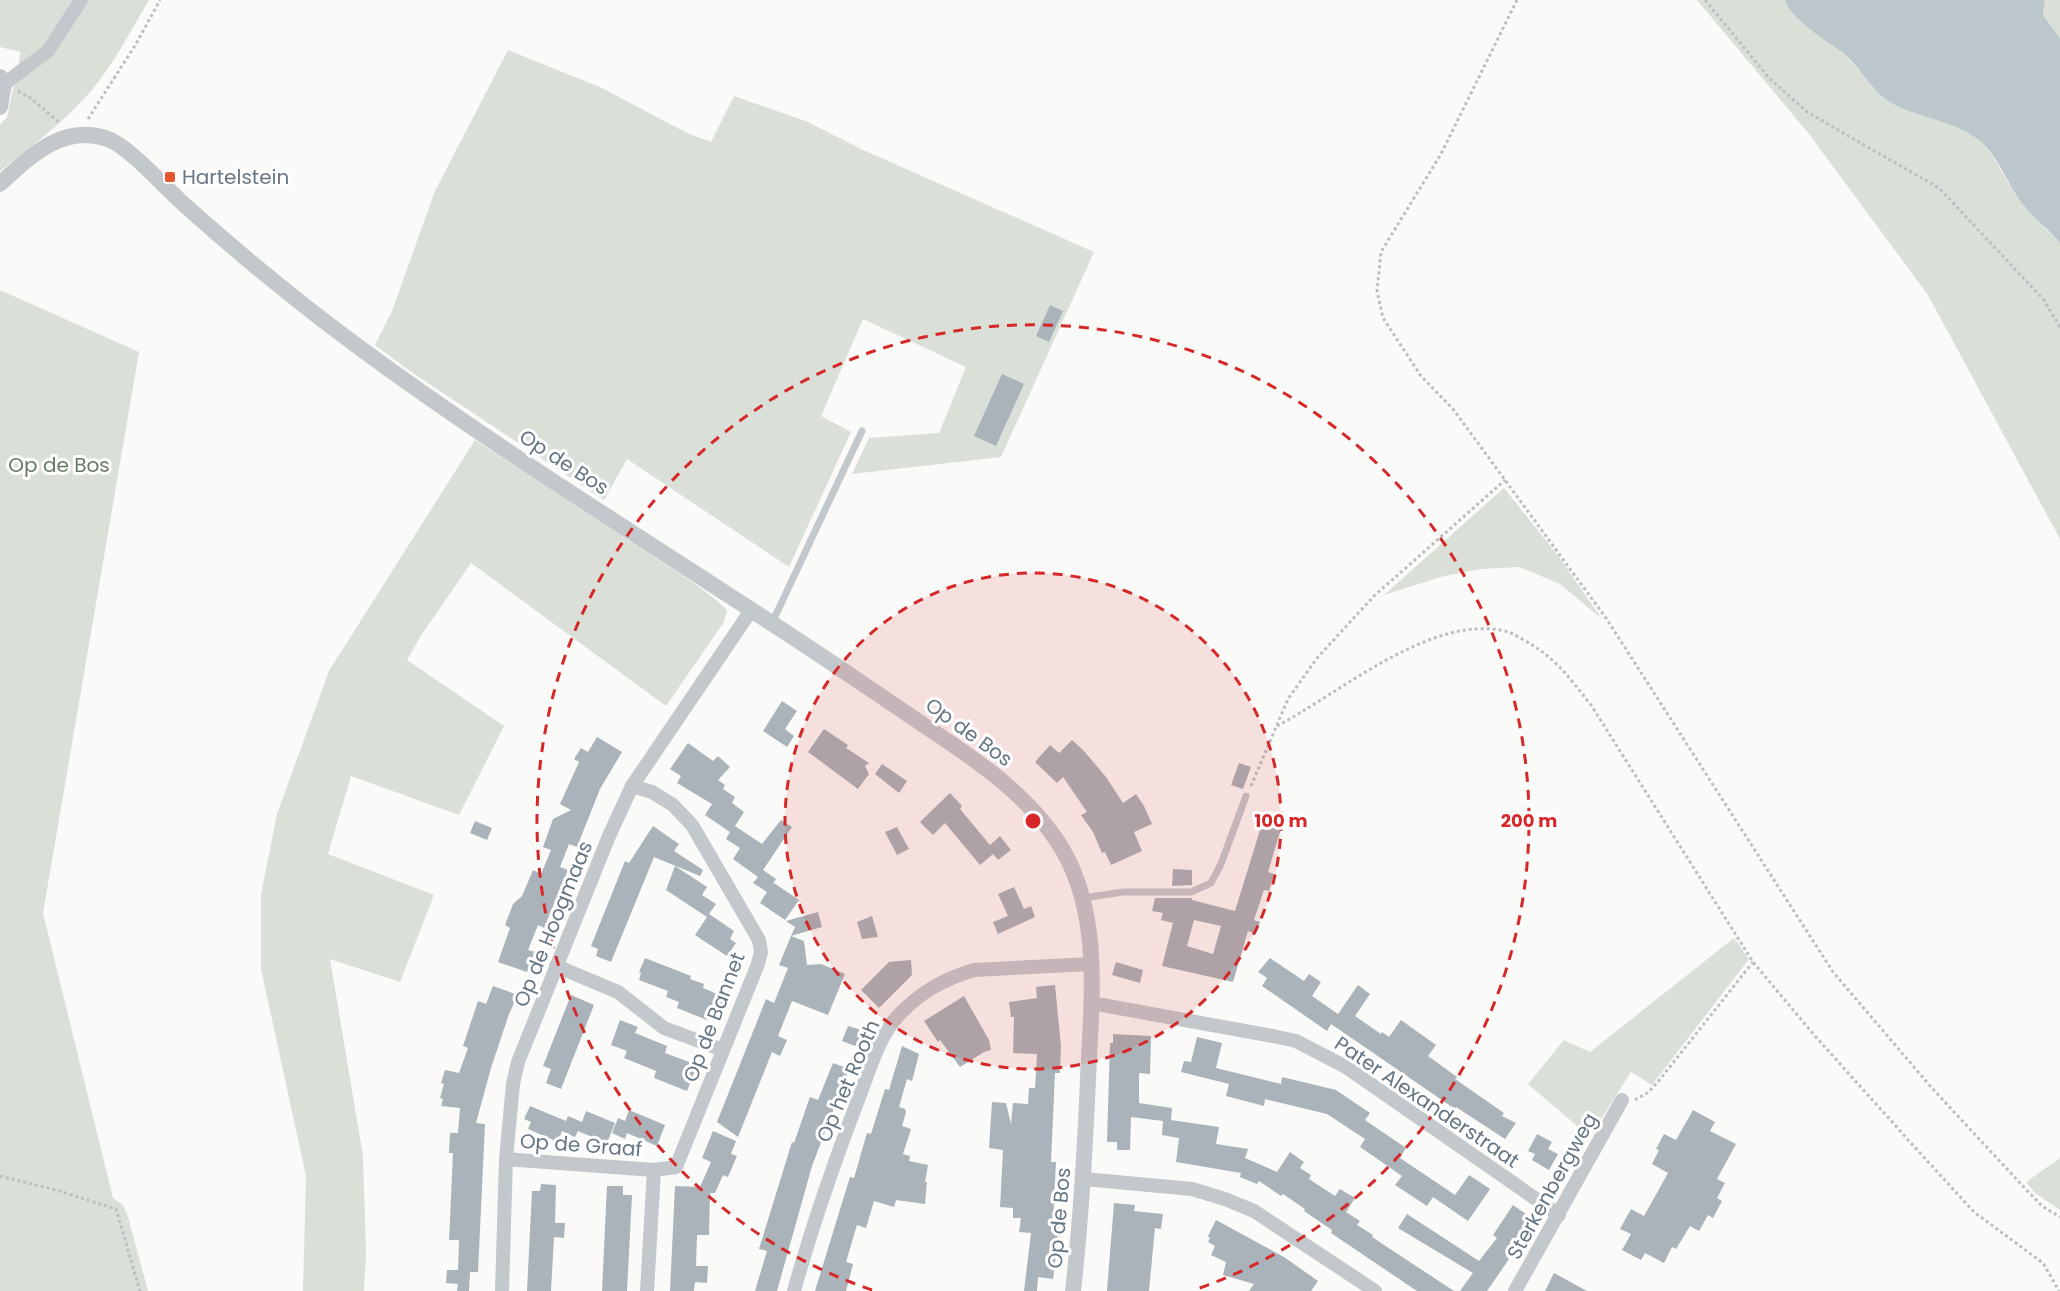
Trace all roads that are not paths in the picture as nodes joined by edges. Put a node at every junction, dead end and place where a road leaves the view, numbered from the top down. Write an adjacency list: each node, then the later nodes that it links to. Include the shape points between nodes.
1 (81, 0): 2 (street, via 48,51)
2 (2, 80): 3 (street)
3 (0, 107)
4 (0, 184): 6 (street, Op de Bos, via 53,141 80,135 112,140 312,312 435,403)
5 (862, 431): 7 (lane)
6 (752, 609): 7 (street, Op de Bos); 8 (street, Op de Hoogmaas)
7 (772, 623): 10 (street, Op de Bos, via 992,772 1020,798 1063,851)
8 (632, 786): 12 (street, Op de Hoogmaas); 14 (street, Op de Bannet, via 673,805 692,825 759,940 758,964)
9 (1246, 796): 10 (lane, via 1211,883 1191,892 1123,892)
10 (1083, 898): 11 (street, Op de Bos)
11 (1091, 964): 13 (street, Op de Bos); 22 (street, Op het Rooth, via 974,970 926,990 896,1019 877,1051 829,1175)
12 (556, 966): 14 (street, via 618,992 664,1028); 16 (street, Op de Hoogmaas, via 515,1073)
13 (1091, 1003): 18 (street, Op de Bos); 19 (street, Pater Alexanderstraat, via 1296,1041 1346,1067)
14 (723, 1050): 17 (street, Op de Bannet, via 675,1167)
15 (1622, 1100): 19 (street, Sterkenbergweg)
16 (506, 1159): 17 (street, Op de Graaf); 20 (street, Op de Hoogmaas)
17 (654, 1170): 21 (street)
18 (1084, 1179): 23 (street, Op de Bos); 24 (street, via 1192,1189 1226,1199 1254,1211)
19 (1559, 1215): 25 (street, Sterkenbergweg)
20 (502, 1291)
21 (647, 1291)
22 (794, 1291)
23 (1073, 1291)
24 (1375, 1291)
25 (1515, 1291)

